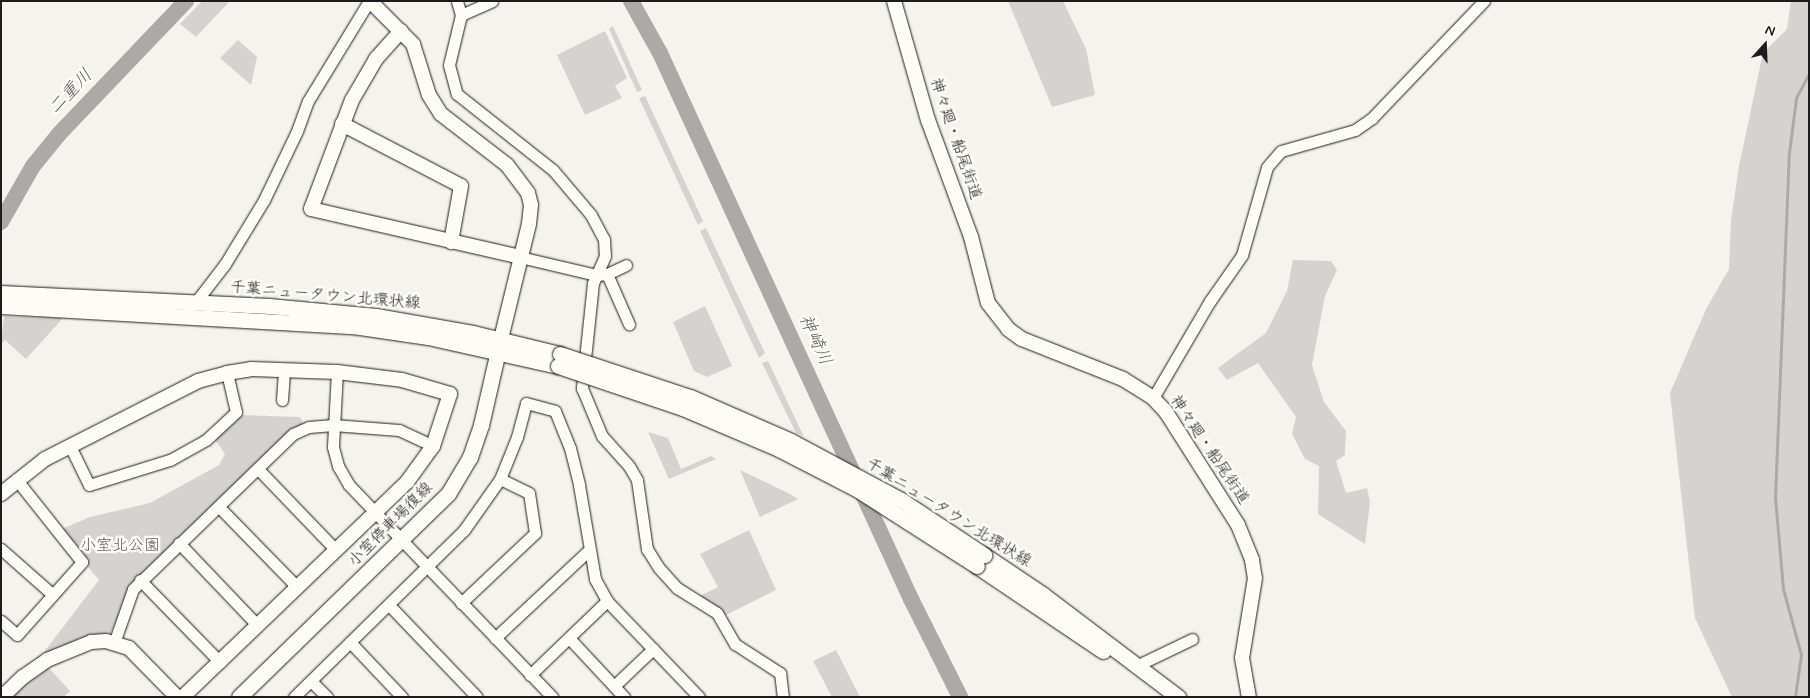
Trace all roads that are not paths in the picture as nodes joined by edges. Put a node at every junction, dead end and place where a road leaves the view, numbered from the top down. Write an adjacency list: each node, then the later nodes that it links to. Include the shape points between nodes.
1 (369, 1): 7 (street); 14 (street, via 308,100 264,200 225,264)
2 (457, 1): 6 (street)
3 (492, 1): 6 (street)
4 (894, 1): 21 (street, 神々廻・船尾街道, via 928,120 971,237 988,303 1008,329 1022,339 1123,379)
5 (1484, 1): 21 (street, via 1372,118 1355,130 1281,151 1267,167 1242,255 1210,301)
6 (461, 15): 12 (street, via 449,65 452,85 464,101 552,170 590,215 606,243)
7 (401, 31): 8 (street, via 365,75); 10 (street, via 418,52 429,95 441,114 507,164 523,181 531,204)
8 (342, 124): 9 (street, via 461,186); 9 (street, via 311,209)
9 (451, 242): 10 (street)
10 (520, 257): 12 (street); 17 (street)
11 (626, 265): 12 (street)
12 (602, 275): 16 (street); 69 (street, via 582,388 602,436 629,466 636,480 647,549 658,568 677,588 717,613 735,644 780,673)
13 (1, 293): 14 (main road, 千葉ニュータウン北環状線)
14 (195, 303): 17 (main road, 千葉ニュータウン北環状線, via 376,316)
15 (1, 306): 17 (main road, 千葉ニュータウン北環状線, via 353,326)
16 (629, 324)
17 (500, 345): 32 (main road, 小室停車場復線, via 481,425 467,463 448,494); 37 (main road, 千葉ニュータウン北環状線, bridge, via 690,397 791,441 901,500)
18 (284, 369): 19 (street); 20 (street); 22 (street)
19 (337, 372): 23 (street); 25 (street, via 402,380 450,394)
20 (227, 373): 24 (street, via 198,381); 24 (street, via 236,412 206,440 170,460 89,485)
21 (1153, 398): 72 (street, 神々廻・船尾街道, via 1166,412 1247,545 1255,578 1242,658)
22 (282, 400)
23 (333, 425): 25 (street, via 399,430); 26 (street, via 309,427 293,434); 31 (street, via 338,466 349,485)
24 (70, 446): 28 (street)
25 (433, 446): 31 (street, via 407,482)
26 (258, 469): 30 (street); 35 (street)
27 (500, 479): 36 (street, via 526,403 556,411 579,485); 38 (street, via 464,530); 43 (street, via 529,493 535,533)
28 (16, 480): 29 (street); 41 (street, via 81,557 82,562)
29 (1, 494)
30 (218, 507): 33 (street); 40 (street)
31 (375, 513): 32 (street); 35 (street)
32 (401, 541): 38 (street); 61 (main road, 小室停車場復線)
33 (179, 543): 39 (street); 46 (street)
34 (1, 549): 41 (street)
35 (336, 550): 40 (street)
36 (589, 550): 42 (street, via 595,579); 47 (street)
37 (980, 560): 54 (main road, 千葉ニュータウン北環状線); 70 (main road, 千葉ニュータウン北環状線)
38 (427, 567): 43 (street); 44 (street)
39 (140, 580): 51 (street, via 127,601); 53 (street)
40 (297, 587): 46 (street)
41 (54, 595): 45 (street, via 17,635)
42 (607, 601): 48 (street); 52 (street)
43 (461, 603): 47 (street)
44 (389, 605): 50 (street); 65 (street)
45 (1, 621)
46 (257, 624): 53 (street)
47 (495, 638): 55 (street)
48 (569, 638): 55 (street); 57 (street)
49 (1192, 639): 54 (street)
50 (350, 642): 56 (street); 64 (street)
51 (114, 643): 58 (street, via 91,642 47,660); 59 (street, via 134,652)
52 (653, 649): 57 (street); 68 (street)
53 (220, 662): 60 (street)
54 (1138, 665): 71 (main road, 千葉ニュータウン北環状線)
55 (530, 675): 66 (street)
56 (311, 680): 62 (street); 63 (street)
57 (614, 686): 67 (street)
58 (3, 694)
59 (177, 697)
60 (183, 697)
61 (239, 697)
62 (294, 697)
63 (327, 697)
64 (402, 697)
65 (477, 697)
66 (552, 697)
67 (624, 697)
68 (699, 697)
69 (783, 697)
70 (1174, 697)
71 (1178, 697)
72 (1249, 697)

